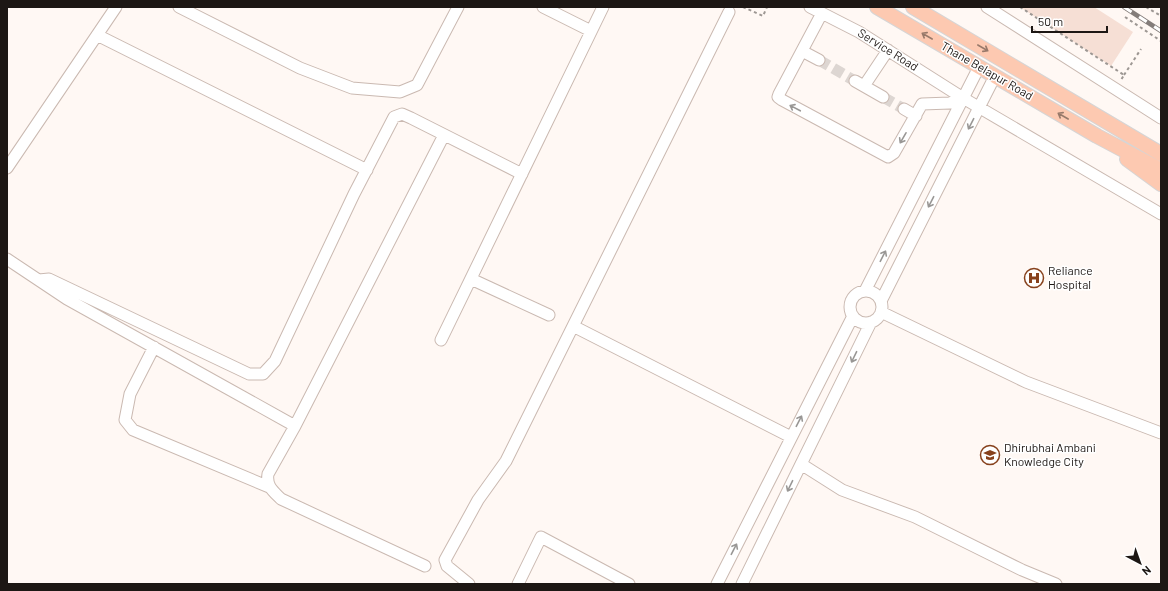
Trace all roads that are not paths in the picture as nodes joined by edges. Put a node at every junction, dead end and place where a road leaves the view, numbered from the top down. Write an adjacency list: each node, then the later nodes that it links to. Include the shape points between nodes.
1 (116, 7): 13 (street)
2 (179, 7): 3 (street, via 300,68 352,88 400,92 417,85)
3 (458, 7)
4 (543, 7): 12 (street)
5 (603, 7): 12 (street)
6 (810, 7): 11 (street, Service Road)
7 (877, 7): 17 (main road, Thane Belapur Road, one-way to 7)
8 (913, 7): 25 (main road, Thane Belapur Road, one-way to 25)
9 (987, 7): 24 (street)
10 (729, 12): 44 (street)
11 (822, 13): 14 (street, Service Road); 15 (street)
12 (591, 31): 33 (street)
13 (97, 35): 30 (street); 31 (street)
14 (888, 50): 19 (street, via 859,83); 20 (street, Service Road)
15 (802, 51): 16 (street); 23 (street, one-way to 15, via 894,153 888,157 782,100 778,97 779,94)
16 (819, 60)
17 (979, 67): 18 (main road, Thane Belapur Road); 20 (street)
18 (995, 76): 21 (street); 27 (main road, Thane Belapur Road, one-way to 18)
19 (883, 97)
20 (963, 98): 21 (street, Service Road); 23 (street, via 950,103 924,103); 39 (street, one-way to 20)
21 (979, 108): 35 (street, Service Road); 40 (street, one-way to 40)
22 (904, 109): 23 (street)
23 (916, 116)
24 (1161, 118)
25 (1106, 121): 28 (main road); 29 (main road)
26 (444, 135): 31 (street, via 402,114 394,117); 33 (street); 47 (street)
27 (1097, 136): 32 (main road); 34 (main road)
28 (1161, 143)
29 (1161, 154)
30 (7, 168)
31 (367, 170): 38 (street, via 281,348 263,374 249,374 50,279)
32 (1161, 170)
33 (522, 174): 37 (street)
34 (1161, 184)
35 (1161, 214)
36 (7, 259): 38 (street)
37 (471, 279): 41 (street); 45 (street)
38 (40, 280): 46 (street, via 67,299)
39 (865, 291): 40 (street, via 875,294); 42 (street, via 855,296 852,301)
40 (881, 307): 43 (street, via 876,320); 48 (street, via 1026,382)
41 (549, 315)
42 (853, 316): 43 (street, via 862,322); 49 (street, one-way to 42)
43 (871, 322): 50 (street, one-way to 50)
44 (573, 326): 49 (street); 53 (street, via 506,461 478,500 445,560 447,566)
45 (441, 340)
46 (154, 347): 47 (street); 51 (street, via 130,394 125,420 133,430)
47 (295, 426): 51 (street, via 268,474)
48 (1161, 433)
49 (791, 437): 56 (street, one-way to 49)
50 (801, 464): 57 (street, one-way to 57); 58 (street, via 842,490 915,517)
51 (269, 487): 52 (street, via 280,499)
52 (425, 566)
53 (469, 584)
54 (518, 584): 55 (street, via 542,537)
55 (629, 584)
56 (717, 584)
57 (742, 584)
58 (1056, 584)

